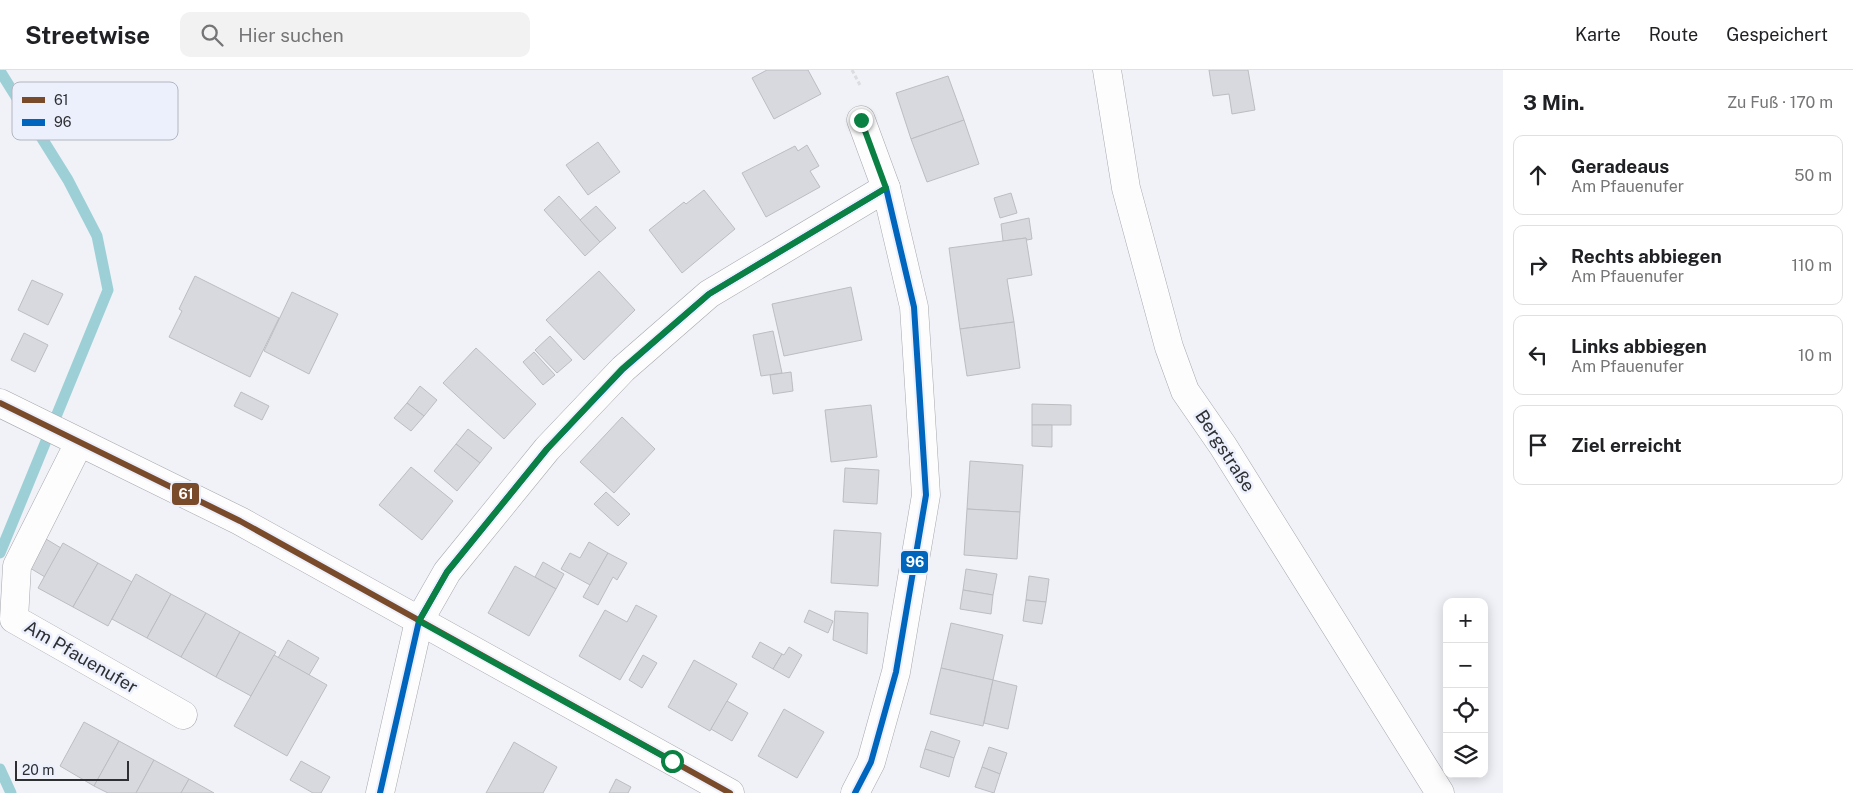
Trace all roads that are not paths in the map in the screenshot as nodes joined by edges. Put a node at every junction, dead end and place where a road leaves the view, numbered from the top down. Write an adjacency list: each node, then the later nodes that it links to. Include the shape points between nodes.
1 (1107, 70): 11 (street, Bergstraße, via 1126,188 1169,347 1185,391 1223,446)
2 (861, 120): 3 (street)
3 (886, 188): 6 (street, via 709,294 622,369 547,449 447,572); 10 (street, via 914,307 926,494 896,672 871,762)
4 (0, 403): 5 (street)
5 (73, 440): 6 (street, via 240,521); 7 (street, Am Pfauenufer, via 17,566 14,619)
6 (419, 621): 8 (street); 9 (street)
7 (183, 715)
8 (380, 793)
9 (730, 793)
10 (856, 793)
11 (1440, 793)

